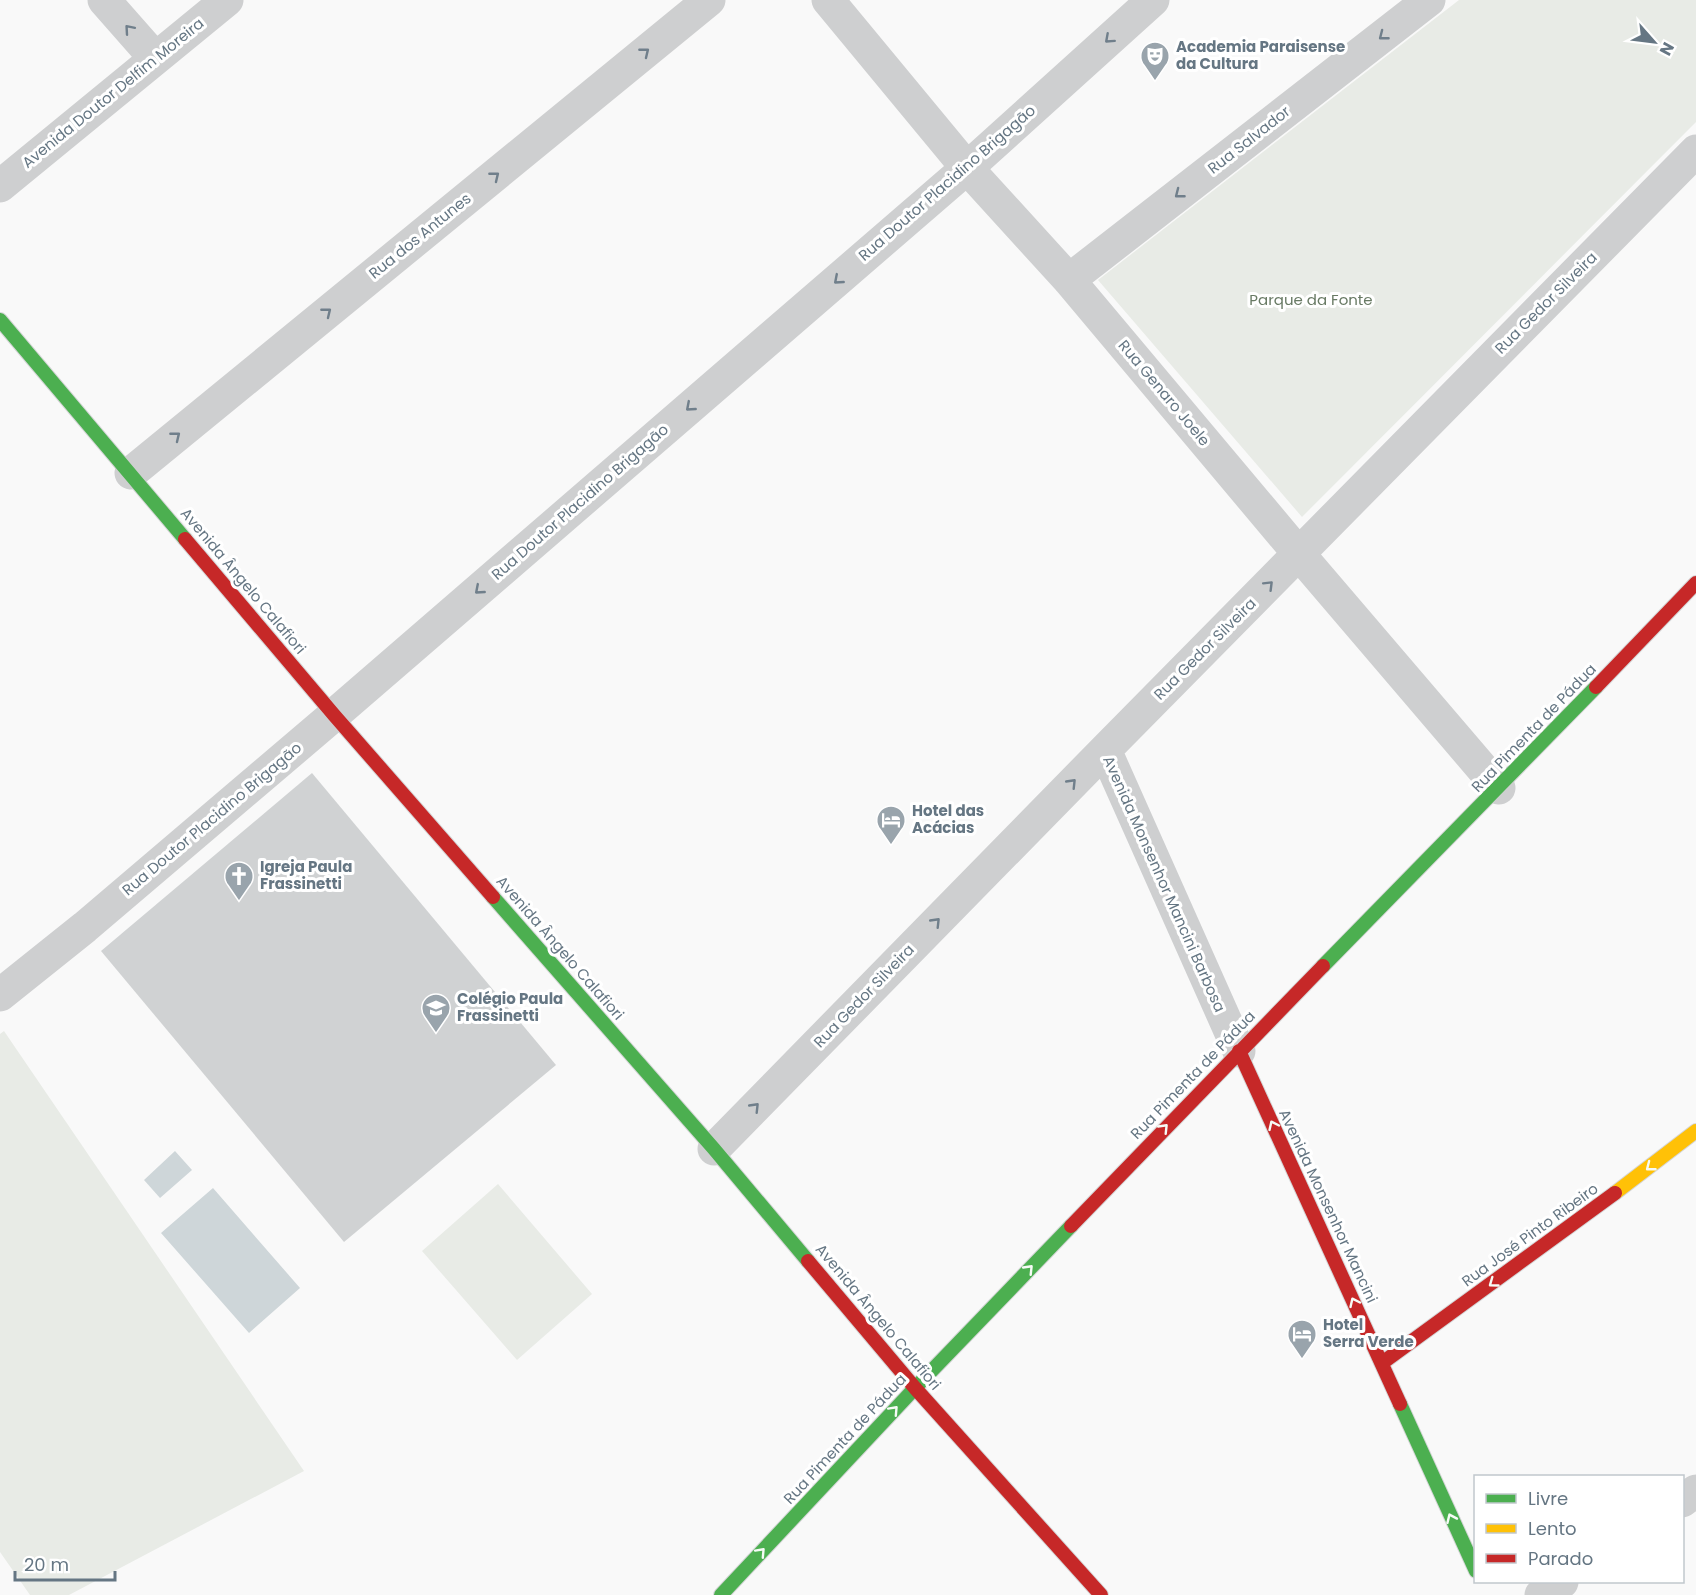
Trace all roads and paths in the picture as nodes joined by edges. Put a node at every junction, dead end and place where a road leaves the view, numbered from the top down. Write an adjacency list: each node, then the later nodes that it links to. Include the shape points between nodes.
1 (104, 0): 7 (street, one-way to 1)
2 (227, 0): 7 (street, Avenida Doutor Delfim Moreira)
3 (709, 0): 13 (street, Rua dos Antunes, one-way to 3)
4 (828, 0): 9 (street, Rua Genaro Joele)
5 (1153, 0): 9 (street, Rua Doutor Placidino Brigagão, one-way to 9)
6 (1429, 0): 11 (street, Rua Salvador, one-way to 11)
7 (155, 58): 10 (street, Avenida Doutor Delfim Moreira)
8 (1696, 151): 14 (street, Rua Gedor Silveira)
9 (967, 168): 11 (street, Rua Genaro Joele); 16 (street, Rua Doutor Placidino Brigagão, one-way to 16)
10 (0, 186)
11 (1069, 280): 14 (street, Rua Genaro Joele)
12 (0, 320): 13 (street, Avenida Ângelo Calafiori)
13 (131, 473): 16 (street, Avenida Ângelo Calafiori)
14 (1299, 554): 17 (street, Rua Gedor Silveira, one-way to 14); 18 (street, Rua Genaro Joele)
15 (1696, 583): 18 (street, Rua Pimenta de Pádua)
16 (334, 715): 19 (street, Rua Doutor Placidino Brigagão); 22 (street, Avenida Ângelo Calafiori)
17 (1105, 750): 20 (street, Avenida Monsenhor Mancini Barbosa); 22 (street, Rua Gedor Silveira, one-way to 17)
18 (1499, 788): 20 (street, Rua Pimenta de Pádua)
19 (0, 995)
20 (1239, 1051): 23 (street, Avenida Monsenhor Mancini, one-way to 20); 24 (street, Rua Pimenta de Pádua, one-way to 20)
21 (1696, 1131): 23 (street, Rua José Pinto Ribeiro, one-way to 23)
22 (714, 1149): 24 (street, Avenida Ângelo Calafiori)
23 (1382, 1363): 27 (street, Avenida Monsenhor Mancini, one-way to 23)
24 (915, 1388): 29 (street, Rua Pimenta de Pádua, one-way to 24); 30 (street, Avenida Ângelo Calafiori)
25 (1696, 1491): 26 (street)
26 (1684, 1500)
27 (1474, 1567)
28 (1559, 1583): 31 (street)
29 (721, 1595)
30 (1101, 1595)
31 (1541, 1595)

